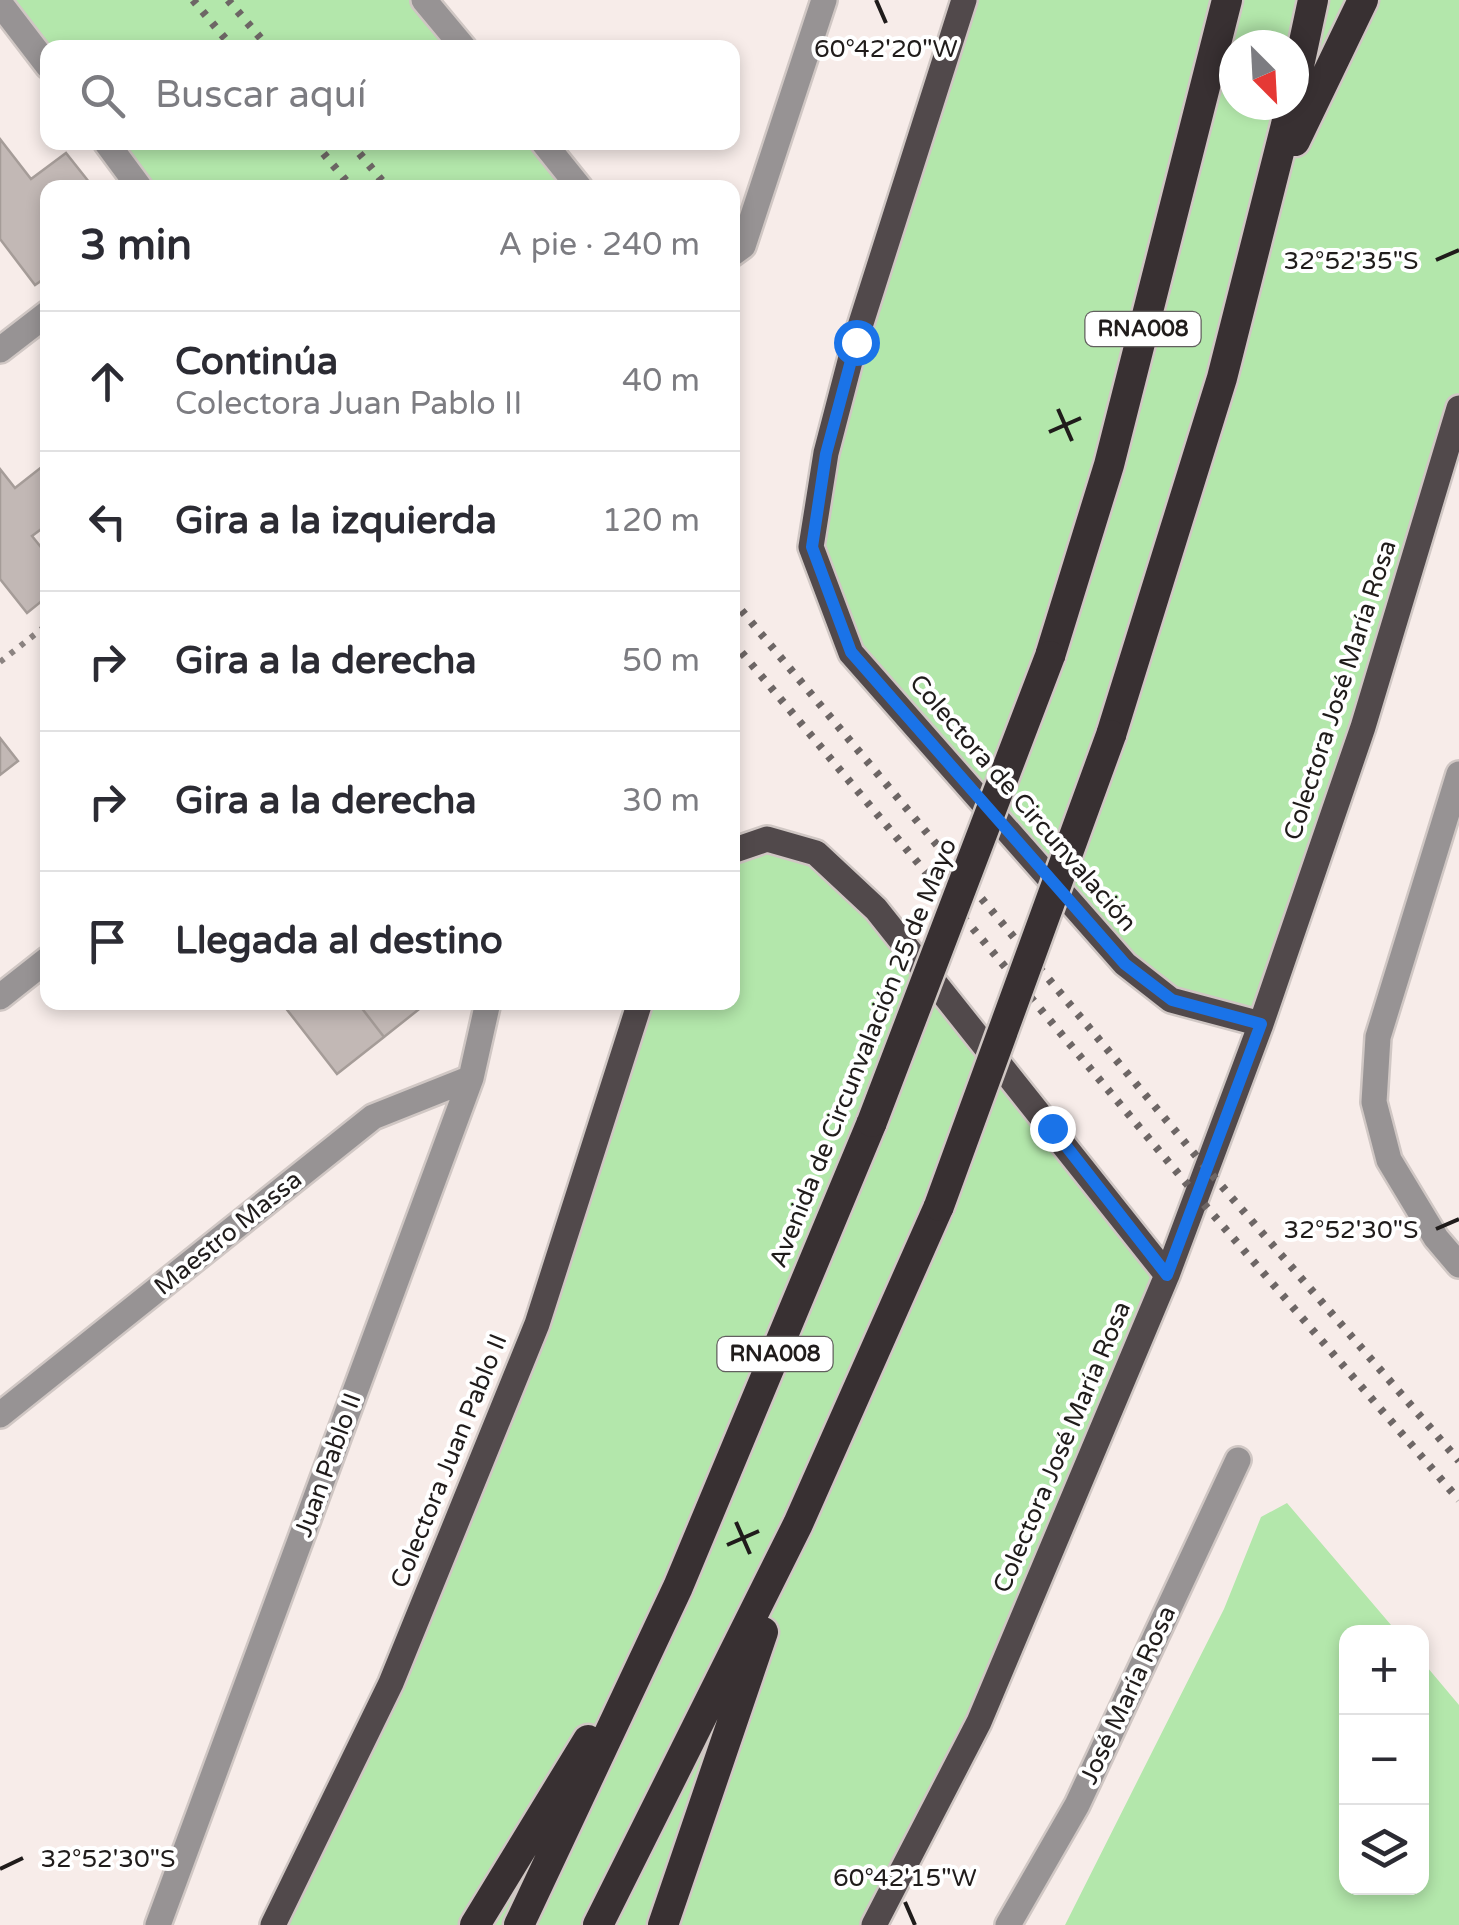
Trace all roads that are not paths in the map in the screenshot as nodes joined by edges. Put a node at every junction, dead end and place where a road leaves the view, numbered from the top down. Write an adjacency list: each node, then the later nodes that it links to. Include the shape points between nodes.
1 (424, 0): 9 (street)
2 (824, 0): 17 (street)
3 (964, 0): 27 (main road, Colectora de Circunvalación, via 856,342 826,454 812,547 851,652 1125,964 1172,1000)
4 (1227, 0): 34 (highway, Avenida de Circunvalación 25 de Mayo / RNA008, bridge, via 1110,466 1050,656 872,1122)
5 (1313, 0): 8 (highway)
6 (1363, 0): 16 (highway)
7 (4, 5): 10 (street)
8 (1307, 30)
9 (457, 40)
10 (40, 55)
11 (1287, 120): 16 (highway, RNA008)
12 (112, 150): 14 (street)
13 (549, 150): 15 (street)
14 (134, 180)
15 (574, 180)
16 (1274, 184): 33 (highway, RNA008, bridge, via 1222,378 1111,735 938,1206)
17 (740, 248)
18 (40, 319): 19 (street)
19 (0, 350)
20 (1459, 408): 27 (main road, Colectora José María Rosa, via 1363,727)
21 (1459, 774): 29 (street, via 1378,1037 1374,1102 1389,1160)
22 (740, 847): 30 (main road, via 766,839 816,853 876,908)
23 (40, 965): 24 (street)
24 (0, 997)
25 (486, 1010): 28 (street, Juan Pablo II)
26 (637, 1010): 36 (main road, Colectora Juan Pablo II, via 537,1324 391,1683)
27 (1261, 1024): 30 (main road, Colectora José María Rosa)
28 (471, 1078): 31 (street, Maestro Massa, via 373,1117); 35 (street, Juan Pablo II)
29 (1459, 1265)
30 (1167, 1275): 41 (main road, Colectora José María Rosa, via 980,1722)
31 (0, 1415)
32 (1238, 1460): 42 (street, José María Rosa, via 1077,1805)
33 (798, 1524): 39 (highway, RNA008); 40 (highway)
34 (678, 1587): 37 (highway); 38 (highway, Avenida de Circunvalación 25 de Mayo / RNA008)
35 (158, 1925)
36 (273, 1925)
37 (475, 1925)
38 (519, 1925)
39 (598, 1925)
40 (663, 1925)
41 (874, 1925)
42 (1008, 1925)

